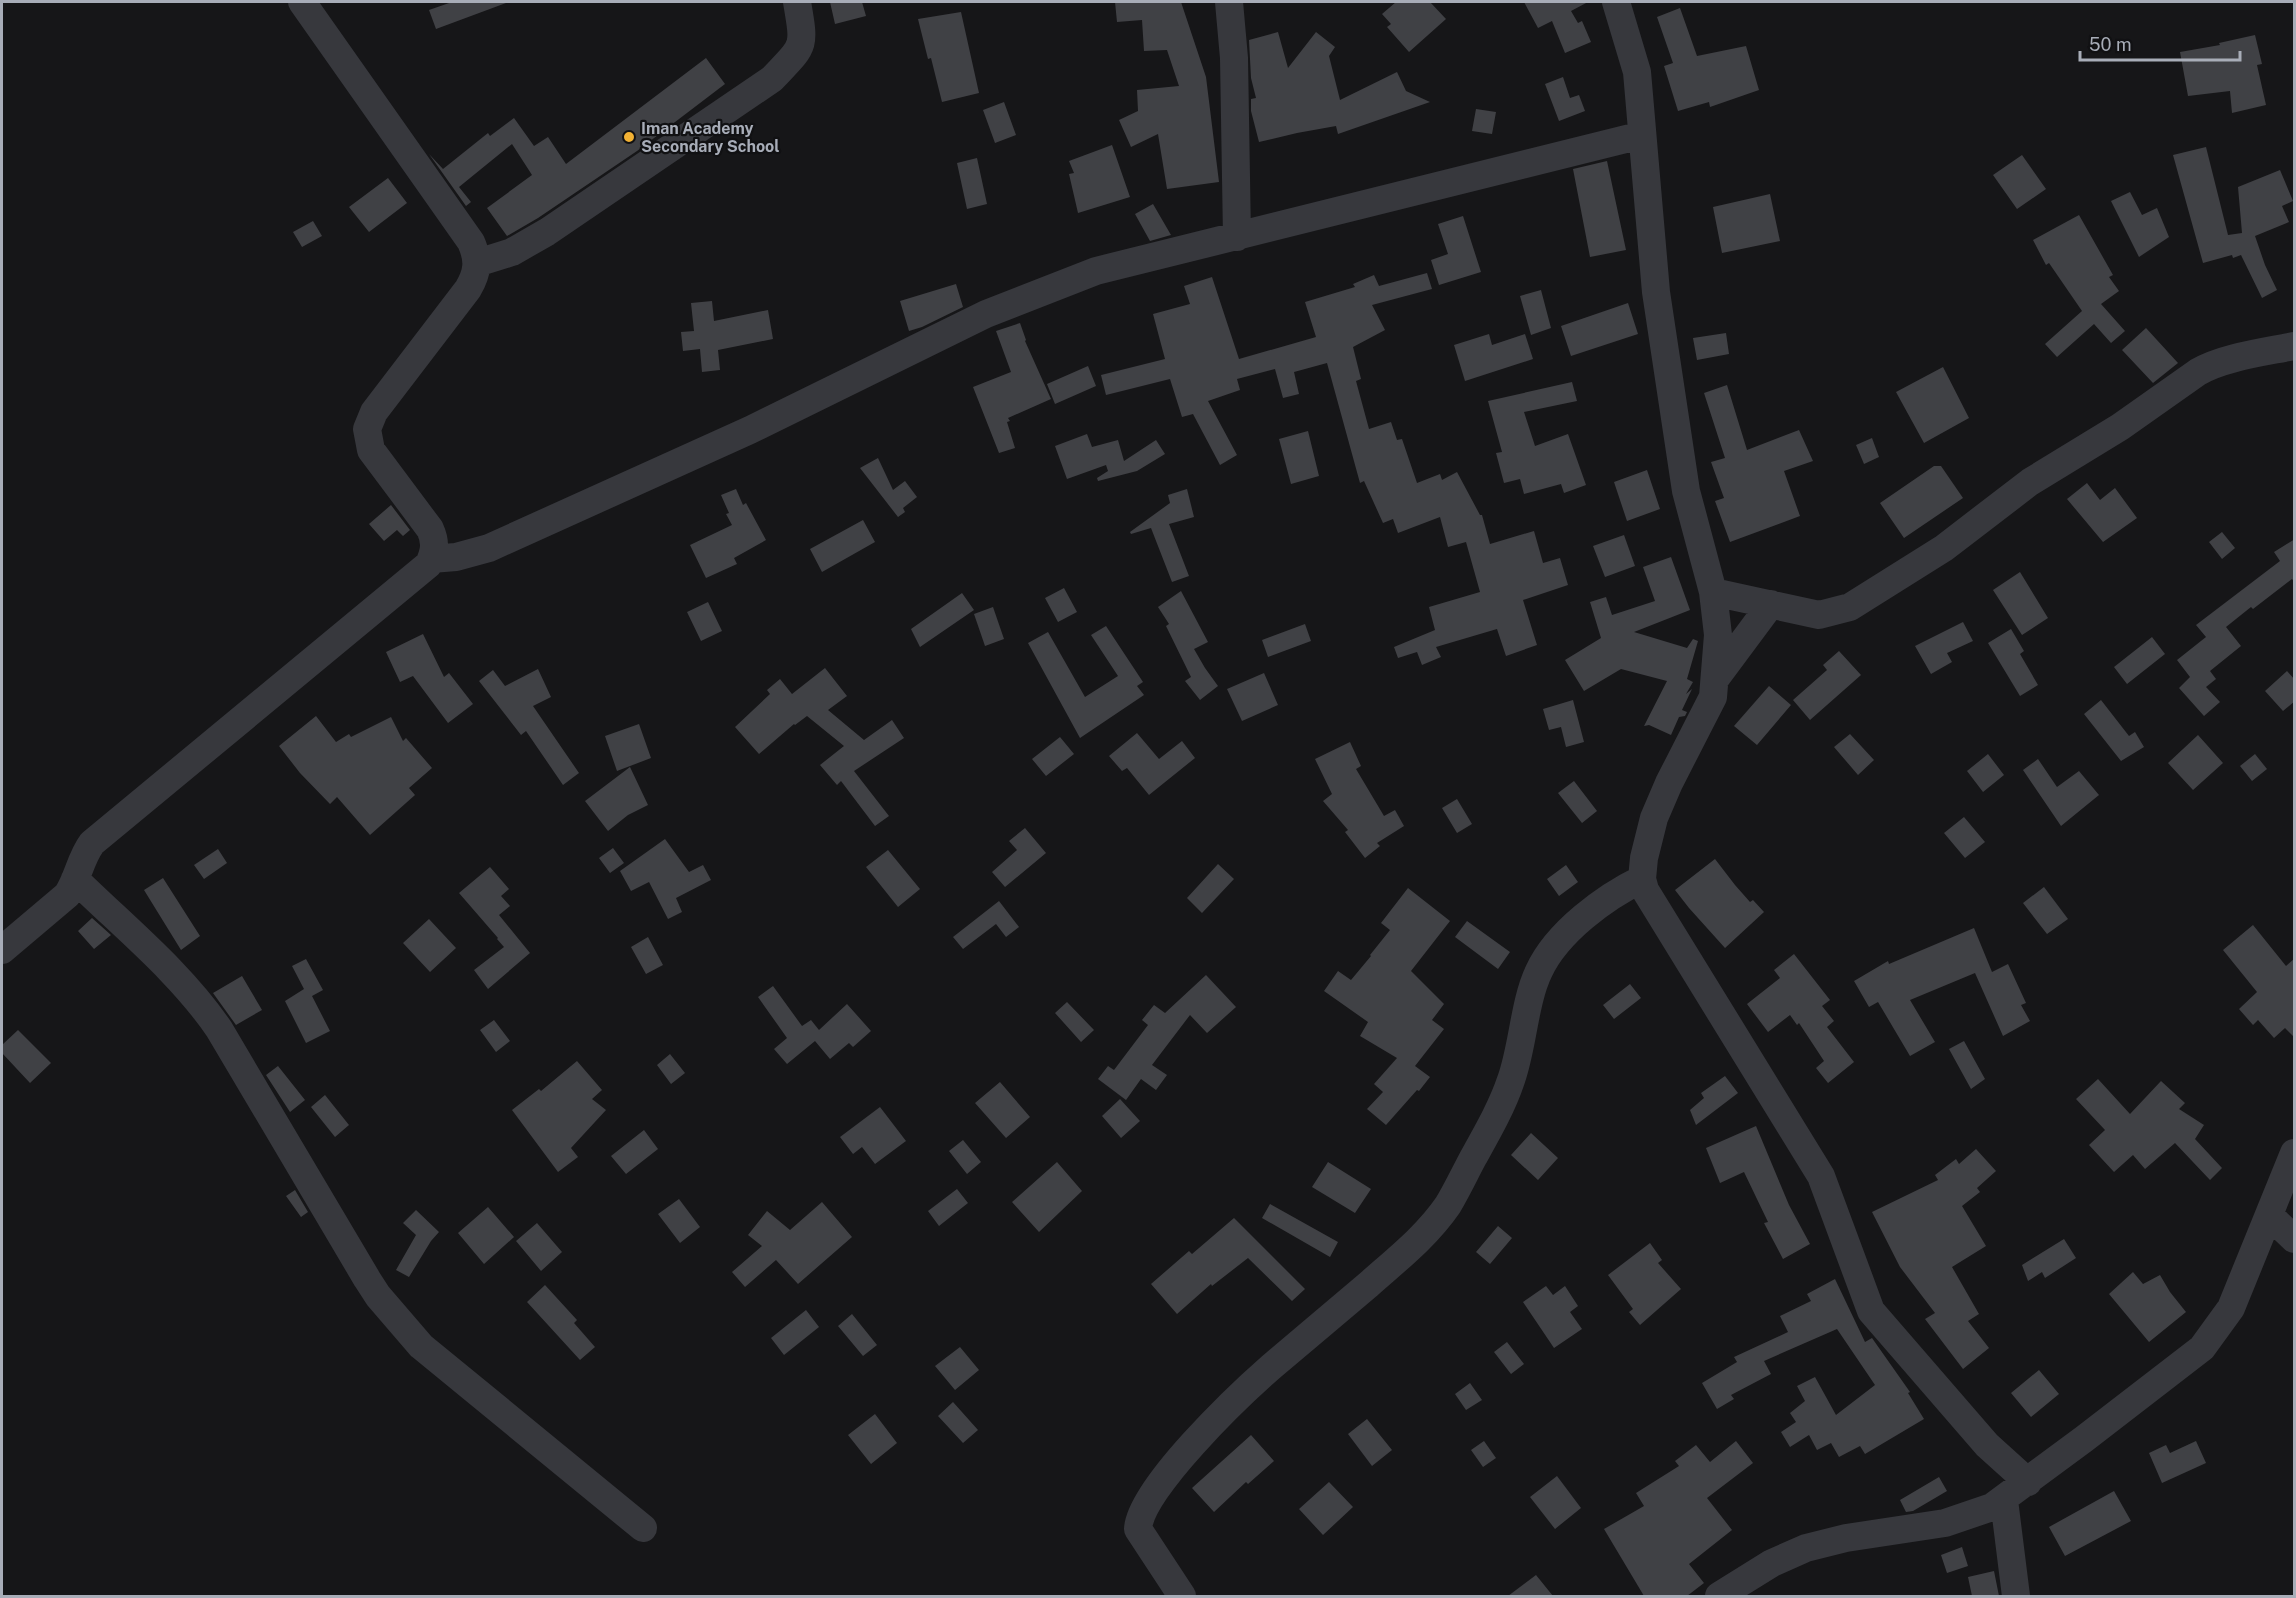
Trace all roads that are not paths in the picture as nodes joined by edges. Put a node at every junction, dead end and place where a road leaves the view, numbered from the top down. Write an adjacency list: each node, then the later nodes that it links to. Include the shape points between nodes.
1 (302, 2): 7 (street, via 471,242)
2 (797, 2): 7 (street, via 803,35 800,48 772,79 547,232 512,252)
3 (1229, 2): 6 (street, via 1234,58)
4 (1616, 2): 5 (street, via 1637,72)
5 (1642, 135): 6 (street); 10 (street, via 1656,292 1686,491)
6 (1237, 237): 9 (street, via 1096,271 1038,293 489,548)
7 (477, 263): 9 (street, via 468,289 374,412 367,429 371,450 430,529 435,547)
8 (2295, 346): 11 (street, via 2198,372 2120,427 2030,482 1944,548 1850,607 1819,615)
9 (431, 559): 13 (street, via 92,843)
10 (1713, 592): 11 (street); 12 (street, via 1718,635)
11 (1771, 604): 12 (street)
12 (1716, 678): 14 (street, via 1713,697 1654,818)
13 (75, 879): 15 (street, via 67,895); 21 (street, via 203,1006 378,1296 421,1346)
14 (1642, 879): 19 (street, via 1645,890 1821,1176 1871,1311 1987,1444); 22 (street, via 1598,905 1563,937 1539,971 1511,1081 1489,1129 1436,1222 1410,1249 1254,1382 1193,1445 1144,1506 1138,1529)
15 (2, 950)
16 (2295, 1153): 17 (street)
17 (2270, 1216): 18 (street); 19 (street, via 2231,1308 2202,1348)
18 (2295, 1239)
19 (2028, 1482): 20 (street)
20 (2004, 1500): 23 (street, via 1973,1515 1945,1522 1806,1548 1772,1563); 24 (street)
21 (643, 1528)
22 (1182, 1596)
23 (1719, 1596)
24 (2016, 1596)

